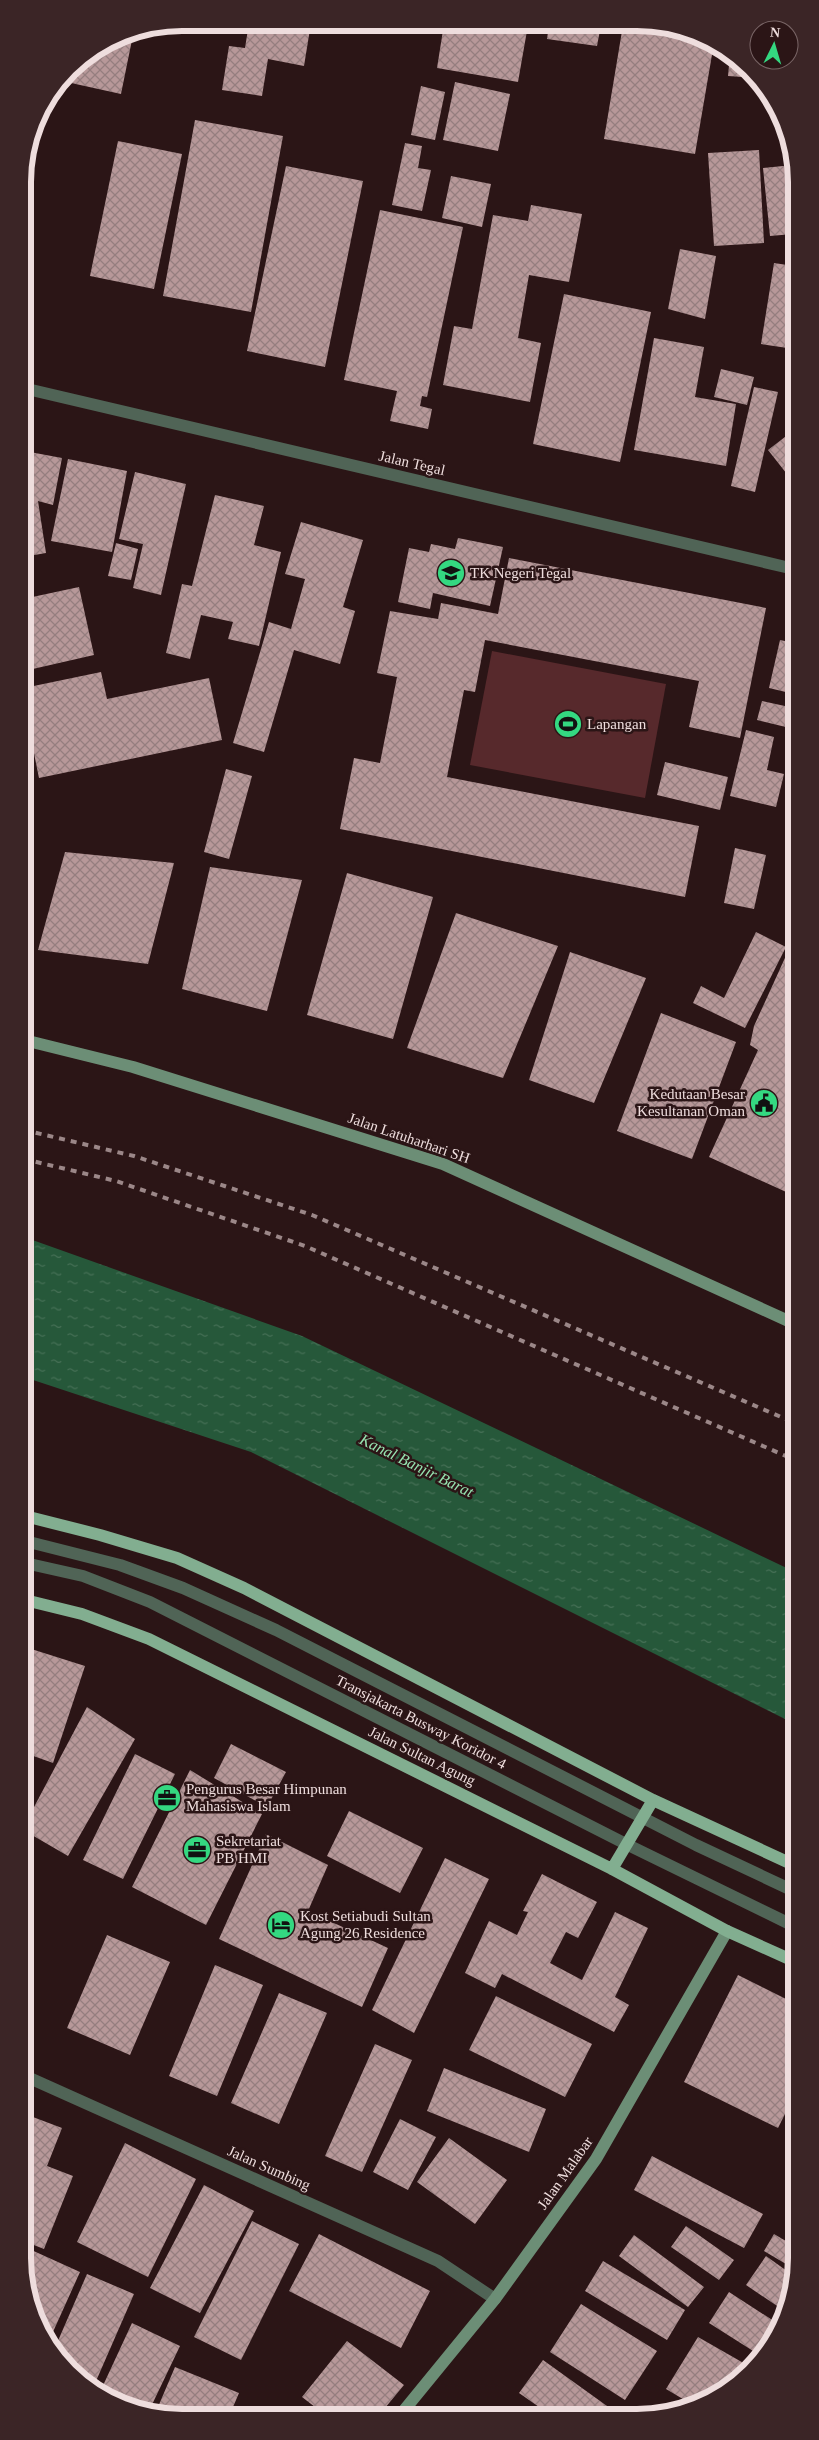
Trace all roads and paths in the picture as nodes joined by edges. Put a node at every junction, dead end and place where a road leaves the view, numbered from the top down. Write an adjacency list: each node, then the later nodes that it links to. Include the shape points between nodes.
1 (32, 390): 2 (street, Jalan Tegal)
2 (788, 568)
3 (32, 1042): 4 (street, Jalan Latuharhari SH, via 133,1067 444,1164)
4 (787, 1321)
5 (31, 1518): 9 (main road, via 100,1534 177,1558 244,1588)
6 (31, 1544): 10 (street, Transjakarta Busway Koridor 4, via 120,1565 183,1588 276,1630)
7 (31, 1564): 11 (street, Transjakarta Busway Koridor 4, via 83,1576 150,1602)
8 (31, 1602): 13 (main road, Jalan Sultan Agung, via 82,1614 149,1639)
9 (653, 1800): 10 (main road); 12 (main road)
10 (642, 1818): 11 (main road); 14 (street, Transjakarta Busway Koridor 4)
11 (626, 1844): 13 (main road); 15 (street, Transjakarta Busway Koridor 4)
12 (787, 1862)
13 (612, 1868): 16 (main road, Jalan Sultan Agung)
14 (787, 1888)
15 (787, 1923)
16 (727, 1931): 17 (main road, Jalan Sultan Agung); 19 (street, Jalan Malabar, via 596,2159)
17 (787, 1958)
18 (31, 2079): 19 (street, Jalan Sumbing, via 438,2261)
19 (495, 2299): 20 (street, Jalan Malabar)
20 (405, 2409)

